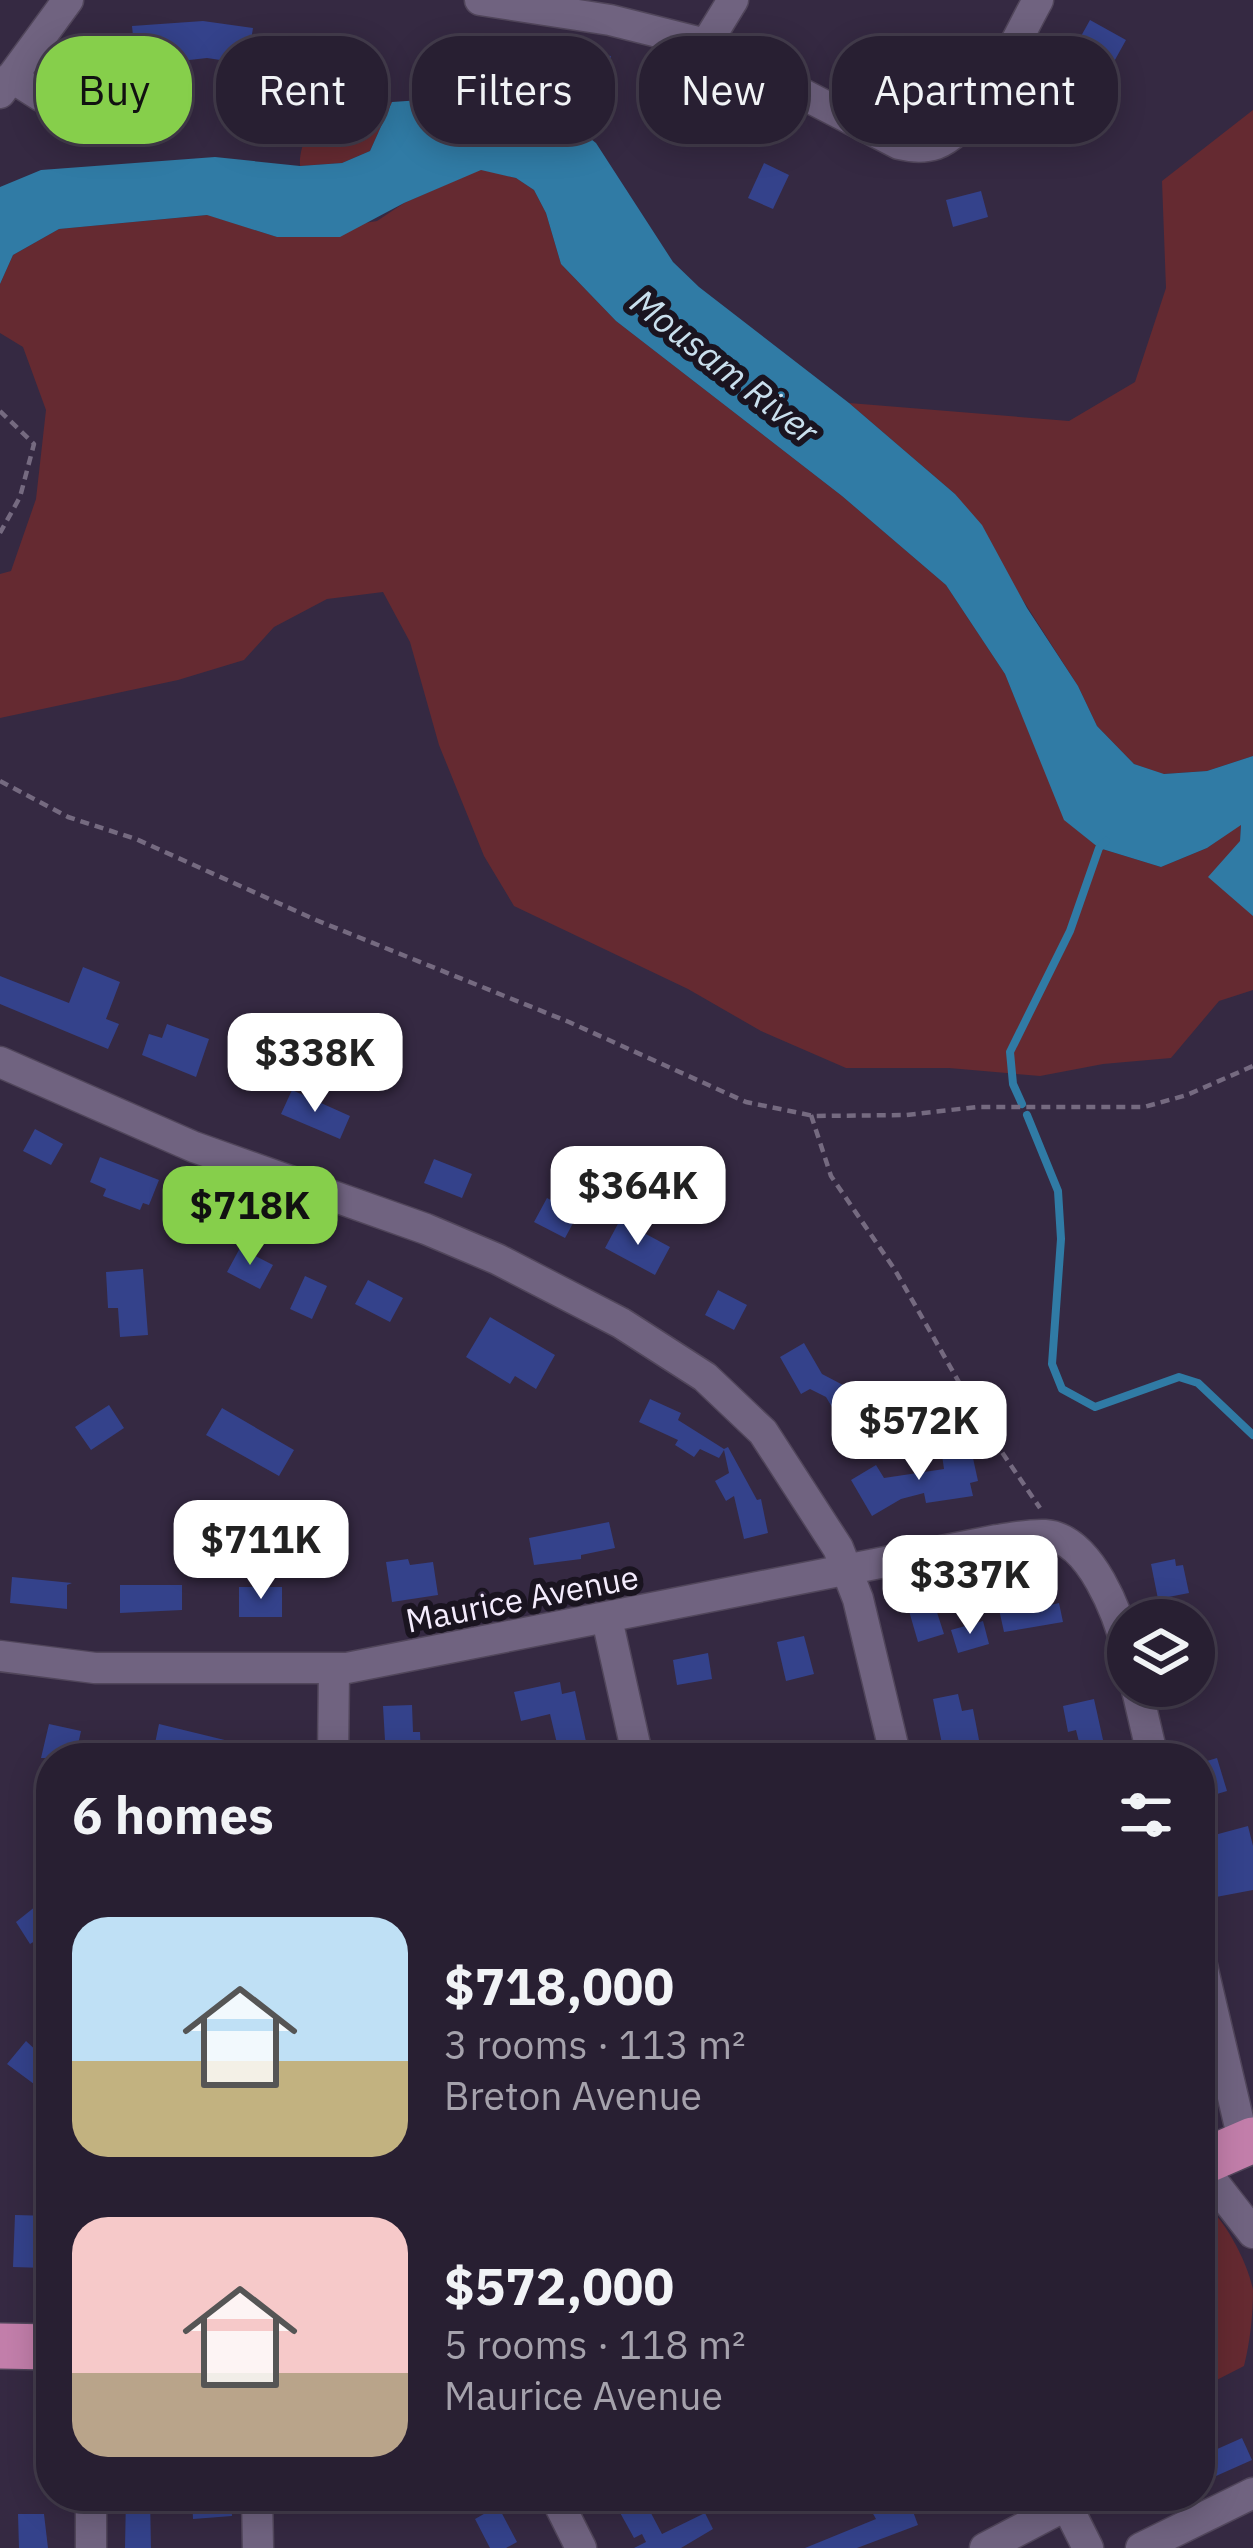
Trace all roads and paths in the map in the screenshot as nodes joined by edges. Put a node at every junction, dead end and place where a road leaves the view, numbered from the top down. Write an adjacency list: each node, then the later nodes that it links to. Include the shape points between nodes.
1 (68, 0): 7 (street)
2 (480, 0): 5 (street)
3 (733, 0): 6 (street)
4 (1039, 0): 9 (street, via 975,109 947,138 899,144)
5 (681, 36)
6 (711, 36)
7 (6, 85): 8 (street)
8 (36, 95)
9 (808, 97)
10 (0, 411): 11 (path, via 34,444)
11 (0, 533)
12 (0, 783): 15 (path, via 746,1102)
13 (0, 1062): 17 (street, via 194,1147 474,1250 621,1324 705,1377 750,1418 789,1466)
14 (1253, 1066): 15 (path, via 1144,1108)
15 (811, 1115): 16 (path, via 831,1176)
16 (1053, 1537): 17 (street, Maurice Avenue); 18 (street, via 1074,1549)
17 (848, 1570): 19 (street, Maurice Avenue); 25 (street)
18 (1108, 1599)
19 (607, 1618): 21 (street, Maurice Avenue); 24 (street)
20 (0, 1656): 21 (street, Maurice Avenue, via 95,1668)
21 (334, 1669): 23 (street)
22 (1141, 1707): 26 (street)
23 (333, 1743)
24 (635, 1743)
25 (892, 1743)
26 (1149, 1743)
27 (1215, 2060): 28 (street)
28 (1249, 2142): 29 (highway)
29 (1215, 2157)
30 (1215, 2178): 31 (street)
31 (1241, 2201): 32 (street)
32 (1253, 2233)
33 (0, 2346): 34 (highway)
34 (36, 2347)
35 (1253, 2493): 46 (street)
36 (91, 2511): 41 (street)
37 (257, 2511): 42 (street)
38 (562, 2511): 43 (street)
39 (1048, 2511): 44 (street)
40 (1070, 2511): 45 (street)
41 (91, 2548)
42 (258, 2548)
43 (580, 2548)
44 (985, 2548)
45 (1088, 2548)
46 (1142, 2548)

